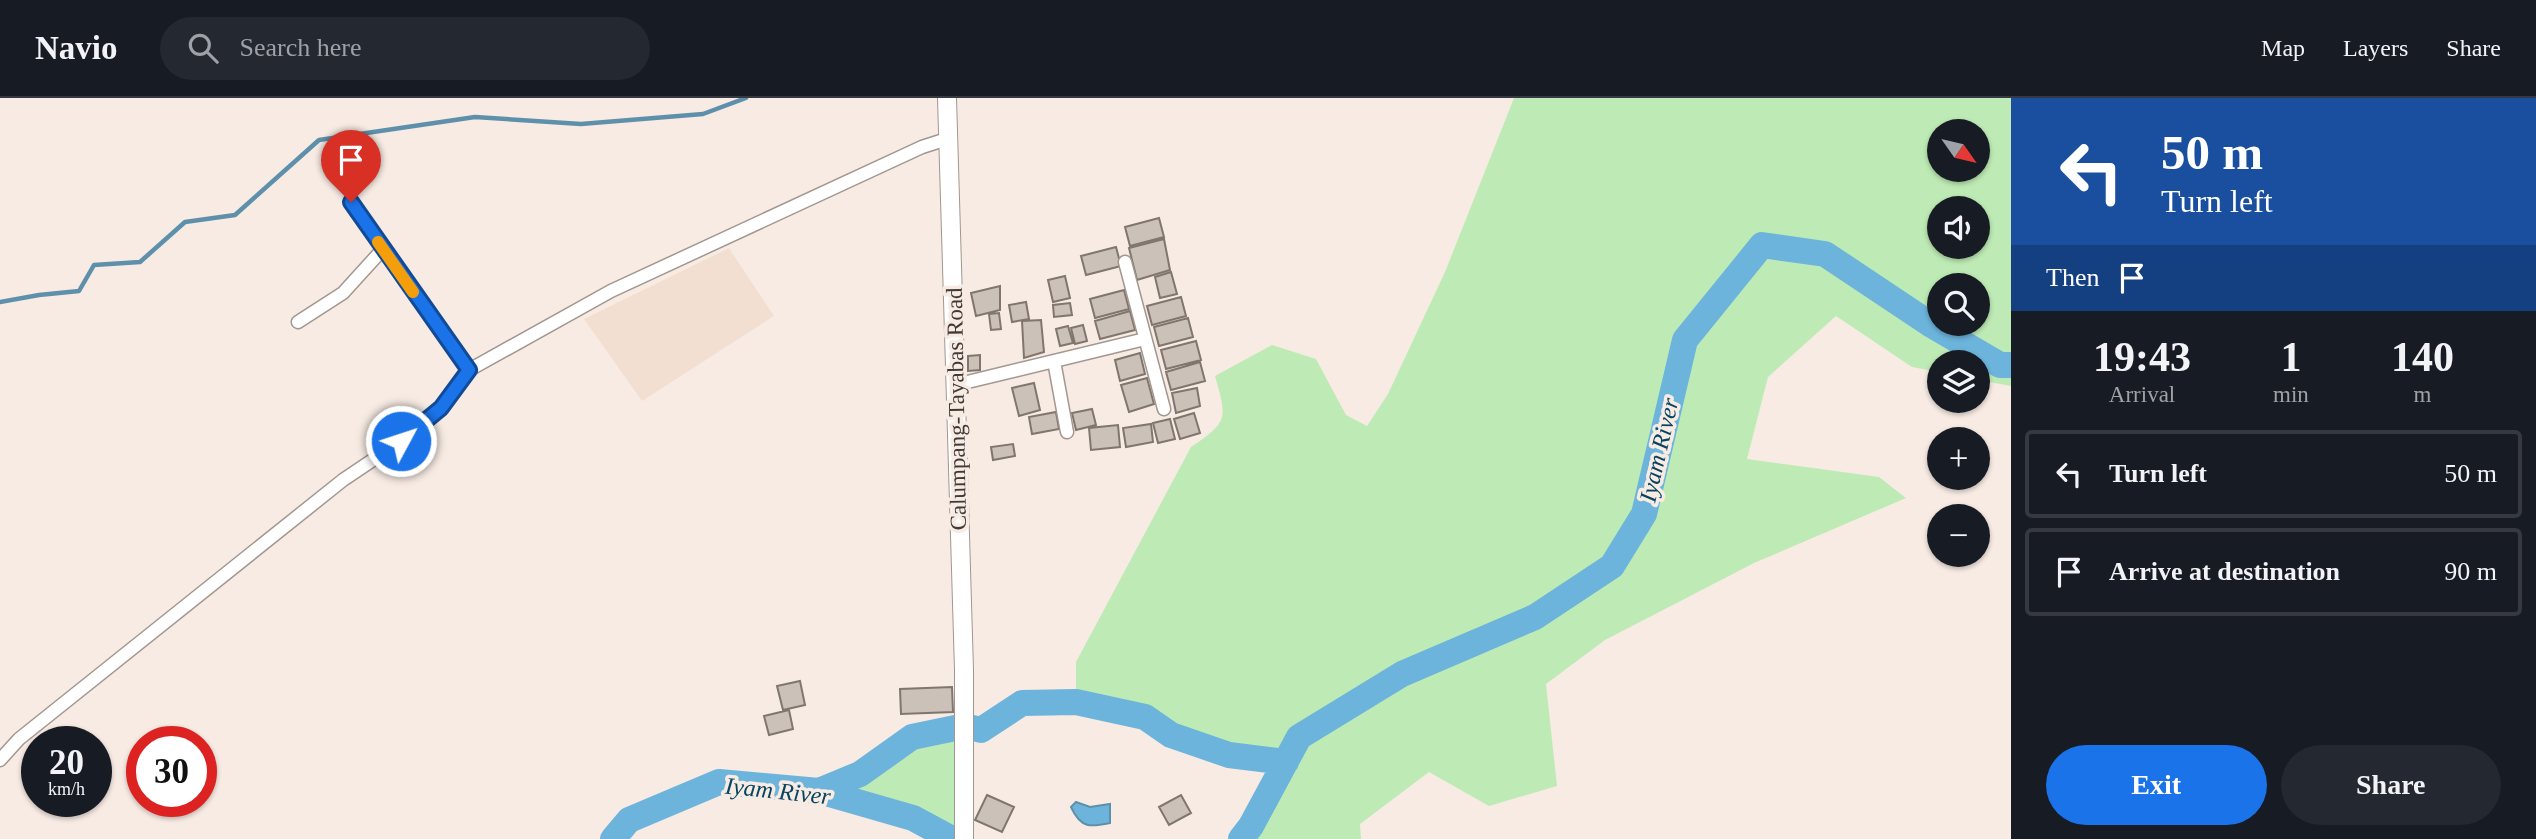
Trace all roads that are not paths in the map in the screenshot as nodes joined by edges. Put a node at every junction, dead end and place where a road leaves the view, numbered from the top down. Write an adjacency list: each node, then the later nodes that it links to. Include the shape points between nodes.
1 (947, 98): 2 (main road, Calumpang-Tayabas Road)
2 (950, 138): 9 (street, via 611,291); 10 (main road, Calumpang-Tayabas Road)
3 (351, 202): 4 (street)
4 (383, 249): 6 (street, via 343,293); 9 (street)
5 (1125, 262): 7 (street)
6 (298, 322)
7 (1145, 339): 8 (street); 11 (street)
8 (1054, 361): 10 (street); 12 (street)
9 (469, 370): 13 (street, via 441,408 19,739)
10 (955, 385): 14 (main road, Calumpang-Tayabas Road)
11 (1164, 409)
12 (1067, 432)
13 (0, 760)
14 (964, 839)

